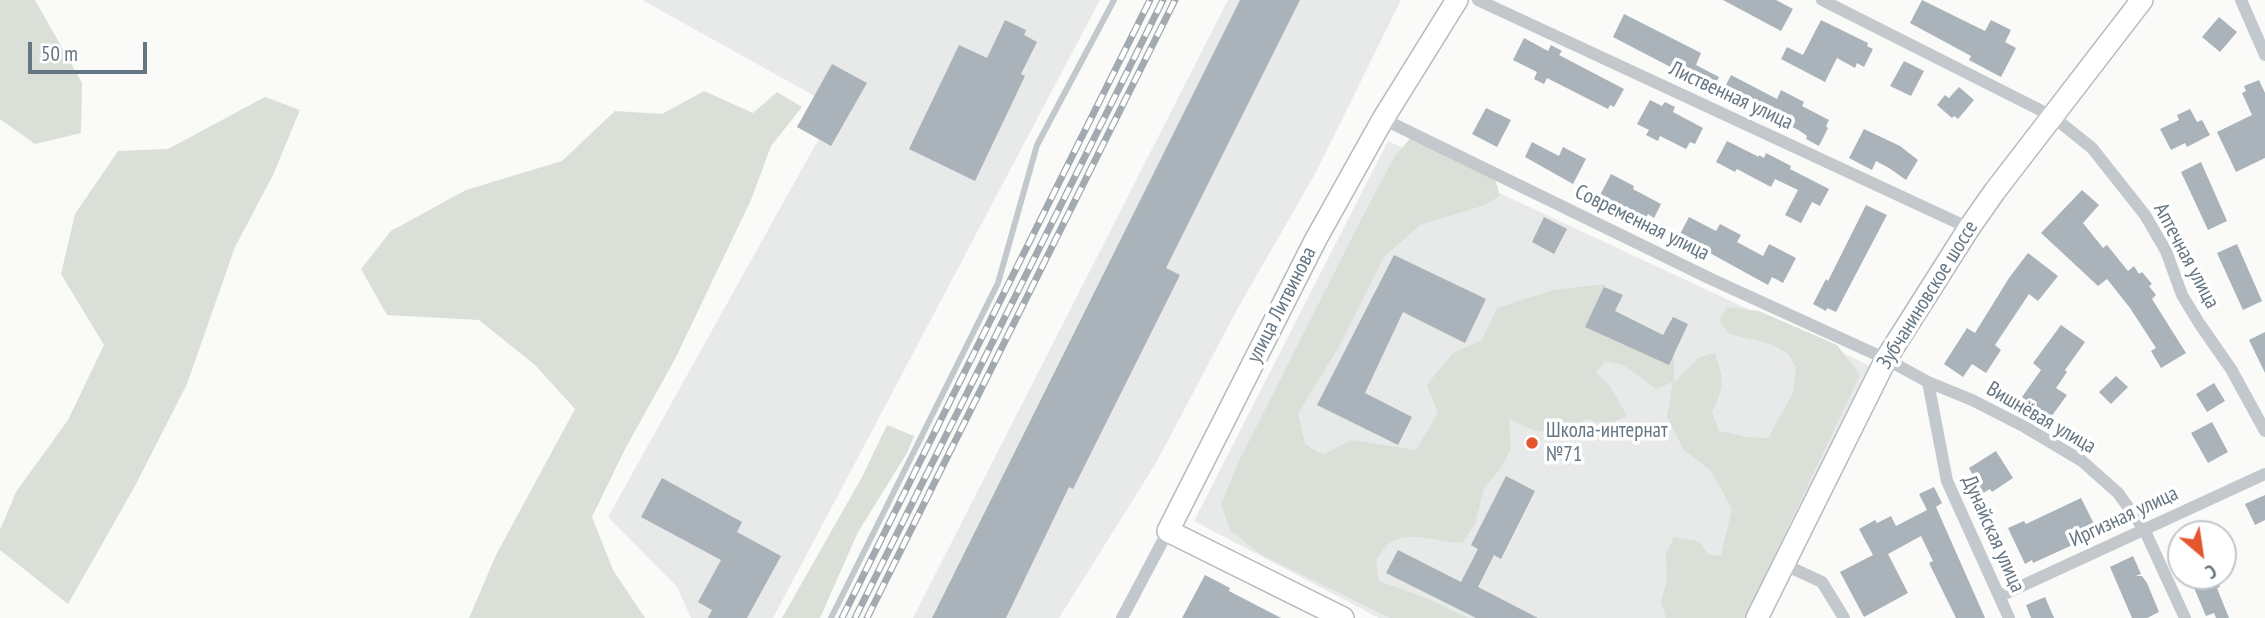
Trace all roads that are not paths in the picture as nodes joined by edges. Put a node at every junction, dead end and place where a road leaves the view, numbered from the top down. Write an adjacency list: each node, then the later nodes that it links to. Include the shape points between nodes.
1 (1114, 0): 19 (lane, via 1037,145 998,283)
2 (1457, 0): 9 (main road, улица Литвинова)
3 (1478, 0): 10 (street, Лиственная улица)
4 (1822, 0): 8 (street, Аптечная улица)
5 (2142, 0): 8 (main road, Зубчаниновское шоссе)
6 (2241, 0): 7 (street)
7 (2265, 55)
8 (2052, 116): 10 (main road, Зубчаниновское шоссе); 13 (street, Аптечная улица, via 2092,148 2146,215 2182,295)
9 (1383, 119): 11 (street, Современная улица); 16 (main road, улица Литвинова, via 1316,239)
10 (1969, 228): 11 (main road, Зубчаниновское шоссе)
11 (1886, 359): 12 (street, Вишнёвая улица); 17 (main road, Зубчаниновское шоссе)
12 (1928, 382): 15 (street, Вишнёвая улица, via 2025,427 2082,461 2118,493); 18 (street, Дунайская улица, via 1947,481)
13 (2265, 431)
14 (2265, 474): 15 (street, Иргизная улица)
15 (2144, 529): 18 (street, Иргизная улица); 25 (street, Вишнёвая улица)
16 (1168, 531): 20 (street, улица Литвинова); 21 (main road)
17 (1783, 564): 22 (main road, Зубчаниновское шоссе); 23 (street, via 1822,582)
18 (2000, 596): 24 (street, Дунайская улица)
19 (831, 618)
20 (1122, 618)
21 (1343, 618)
22 (1757, 618)
23 (1844, 618)
24 (2009, 618)
25 (2185, 618)

